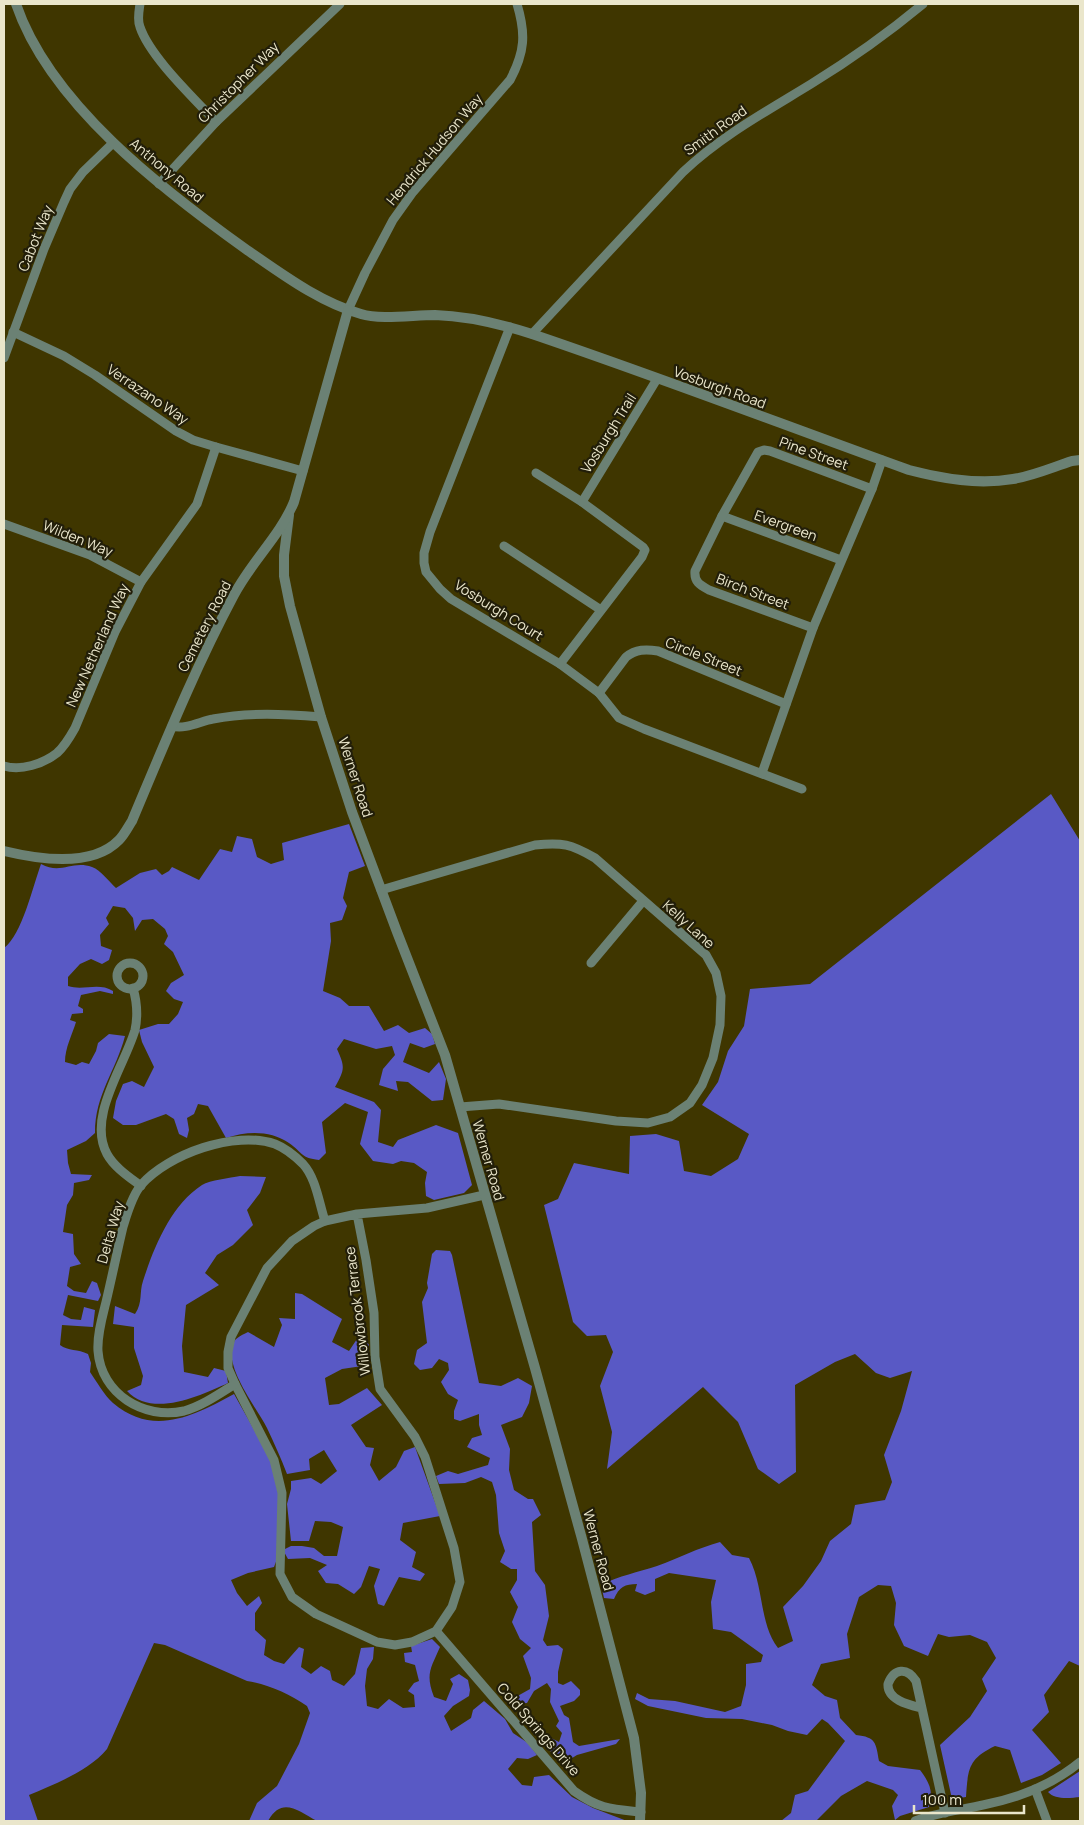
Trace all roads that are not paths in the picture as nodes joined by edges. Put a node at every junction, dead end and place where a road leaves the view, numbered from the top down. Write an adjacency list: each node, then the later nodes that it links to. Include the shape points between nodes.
1 (16, 4): 7 (street, Anthony Road, via 32,42 50,71)
2 (140, 4): 6 (street, via 140,28 155,54)
3 (340, 4): 6 (street, Christopher Way)
4 (517, 4): 9 (street, Hendrick Hudson Way, via 523,49 519,64 510,80 398,213)
5 (923, 4): 12 (street, Smith Road, via 889,31 701,155)
6 (216, 122): 8 (street, Christopher Way)
7 (113, 143): 8 (street, Anthony Road); 11 (street, Cabot Way, via 70,189)
8 (159, 184): 9 (street, Anthony Road, via 270,266 310,292)
9 (348, 310): 10 (street, Vosburgh Road, via 366,316 460,317); 18 (street, Cemetery Road)
10 (510, 327): 12 (street, Vosburgh Road); 30 (street, Vosburgh Court, via 430,532 424,563 431,580 451,599)
11 (13, 332): 13 (street, Cabot Way); 15 (street, Verrazano Way, via 64,356 176,431)
12 (532, 334): 14 (street, Vosburgh Road)
13 (4, 358)
14 (657, 379): 16 (street, Vosburgh Road); 21 (street, Vosburgh Trail)
15 (216, 447): 18 (street, Verrazano Way); 27 (street, New Netherland Way, via 197,504)
16 (882, 460): 17 (street, Vosburgh Road, via 939,478 989,482 1014,479); 20 (street)
17 (1080, 460)
18 (303, 470): 22 (street, Cemetery Road)
19 (536, 473): 21 (street)
20 (872, 489): 23 (street, Pine Street, via 764,450 752,460); 26 (street)
21 (582, 502): 28 (street, via 645,550)
22 (289, 515): 33 (street, Werner Road, via 284,576); 34 (street, Cemetery Road, via 239,586)
23 (722, 516): 26 (street, Evergreen); 29 (street, Birch Street, via 695,571 694,578 698,584)
24 (4, 524): 27 (street, Wilden Way, via 90,555)
25 (504, 546): 28 (street)
26 (841, 560): 29 (street)
27 (141, 582): 35 (street, New Netherland Way, via 115,632 67,742 56,754 38,764 16,768)
28 (601, 610): 30 (street)
29 (813, 628): 32 (street)
30 (560, 664): 31 (street, Vosburgh Court)
31 (599, 693): 32 (street, Circle Street, via 632,653 648,650 658,651); 36 (street, Vosburgh Court, via 619,718)
32 (786, 704): 36 (street)
33 (321, 717): 34 (street, via 261,714); 39 (street, Werner Road)
34 (172, 726): 38 (street, Cemetery Road, via 132,821 119,840 101,853 84,858 28,856)
35 (4, 766)
36 (762, 773): 37 (street, Vosburgh Court)
37 (802, 789)
38 (4, 851)
39 (381, 890): 40 (street, Kelly Lane, via 534,845 554,843 575,846 595,858); 43 (street, Werner Road, via 445,1055)
40 (643, 901): 41 (street); 43 (street, Kelly Lane, via 706,955 716,972 720,988 720,1025 712,1058 702,1085 690,1103 670,1117 648,1123 499,1104)
41 (591, 963)
42 (133, 988): 44 (street, via 135,1030 104,1108 100,1140 108,1156)
43 (460, 1107): 45 (street, Werner Road)
44 (140, 1186): 47 (street, Delta Way, via 156,1171 198,1150 237,1140 257,1140 275,1144 303,1165 310,1174); 48 (street, Delta Way, via 123,1227 98,1336 100,1364 116,1391 128,1402 147,1411 167,1413 186,1410 203,1404)
45 (484, 1195): 46 (street, via 427,1208); 54 (street, Werner Road, via 535,1368 634,1738 641,1793)
46 (356, 1214): 47 (street); 49 (street, Willowbrook Terrace, via 374,1313 380,1389 415,1437 425,1457 460,1574 452,1607)
47 (325, 1221): 48 (street, via 292,1241 267,1268 231,1337 228,1368)
48 (235, 1384): 49 (street, via 274,1460 282,1493 280,1574 292,1597 316,1614 377,1642 412,1642)
49 (436, 1631): 54 (street, Cold Springs Drive, via 574,1791 591,1803)
50 (922, 1708): 50 (street, via 912,1674 906,1671 894,1674 888,1684 890,1693 899,1700); 53 (street)
51 (1080, 1762): 52 (street, via 1054,1782)
52 (1035, 1789): 53 (street, via 1005,1800); 56 (street)
53 (945, 1813): 55 (street)
54 (640, 1817)
55 (915, 1821)
56 (1048, 1821)

